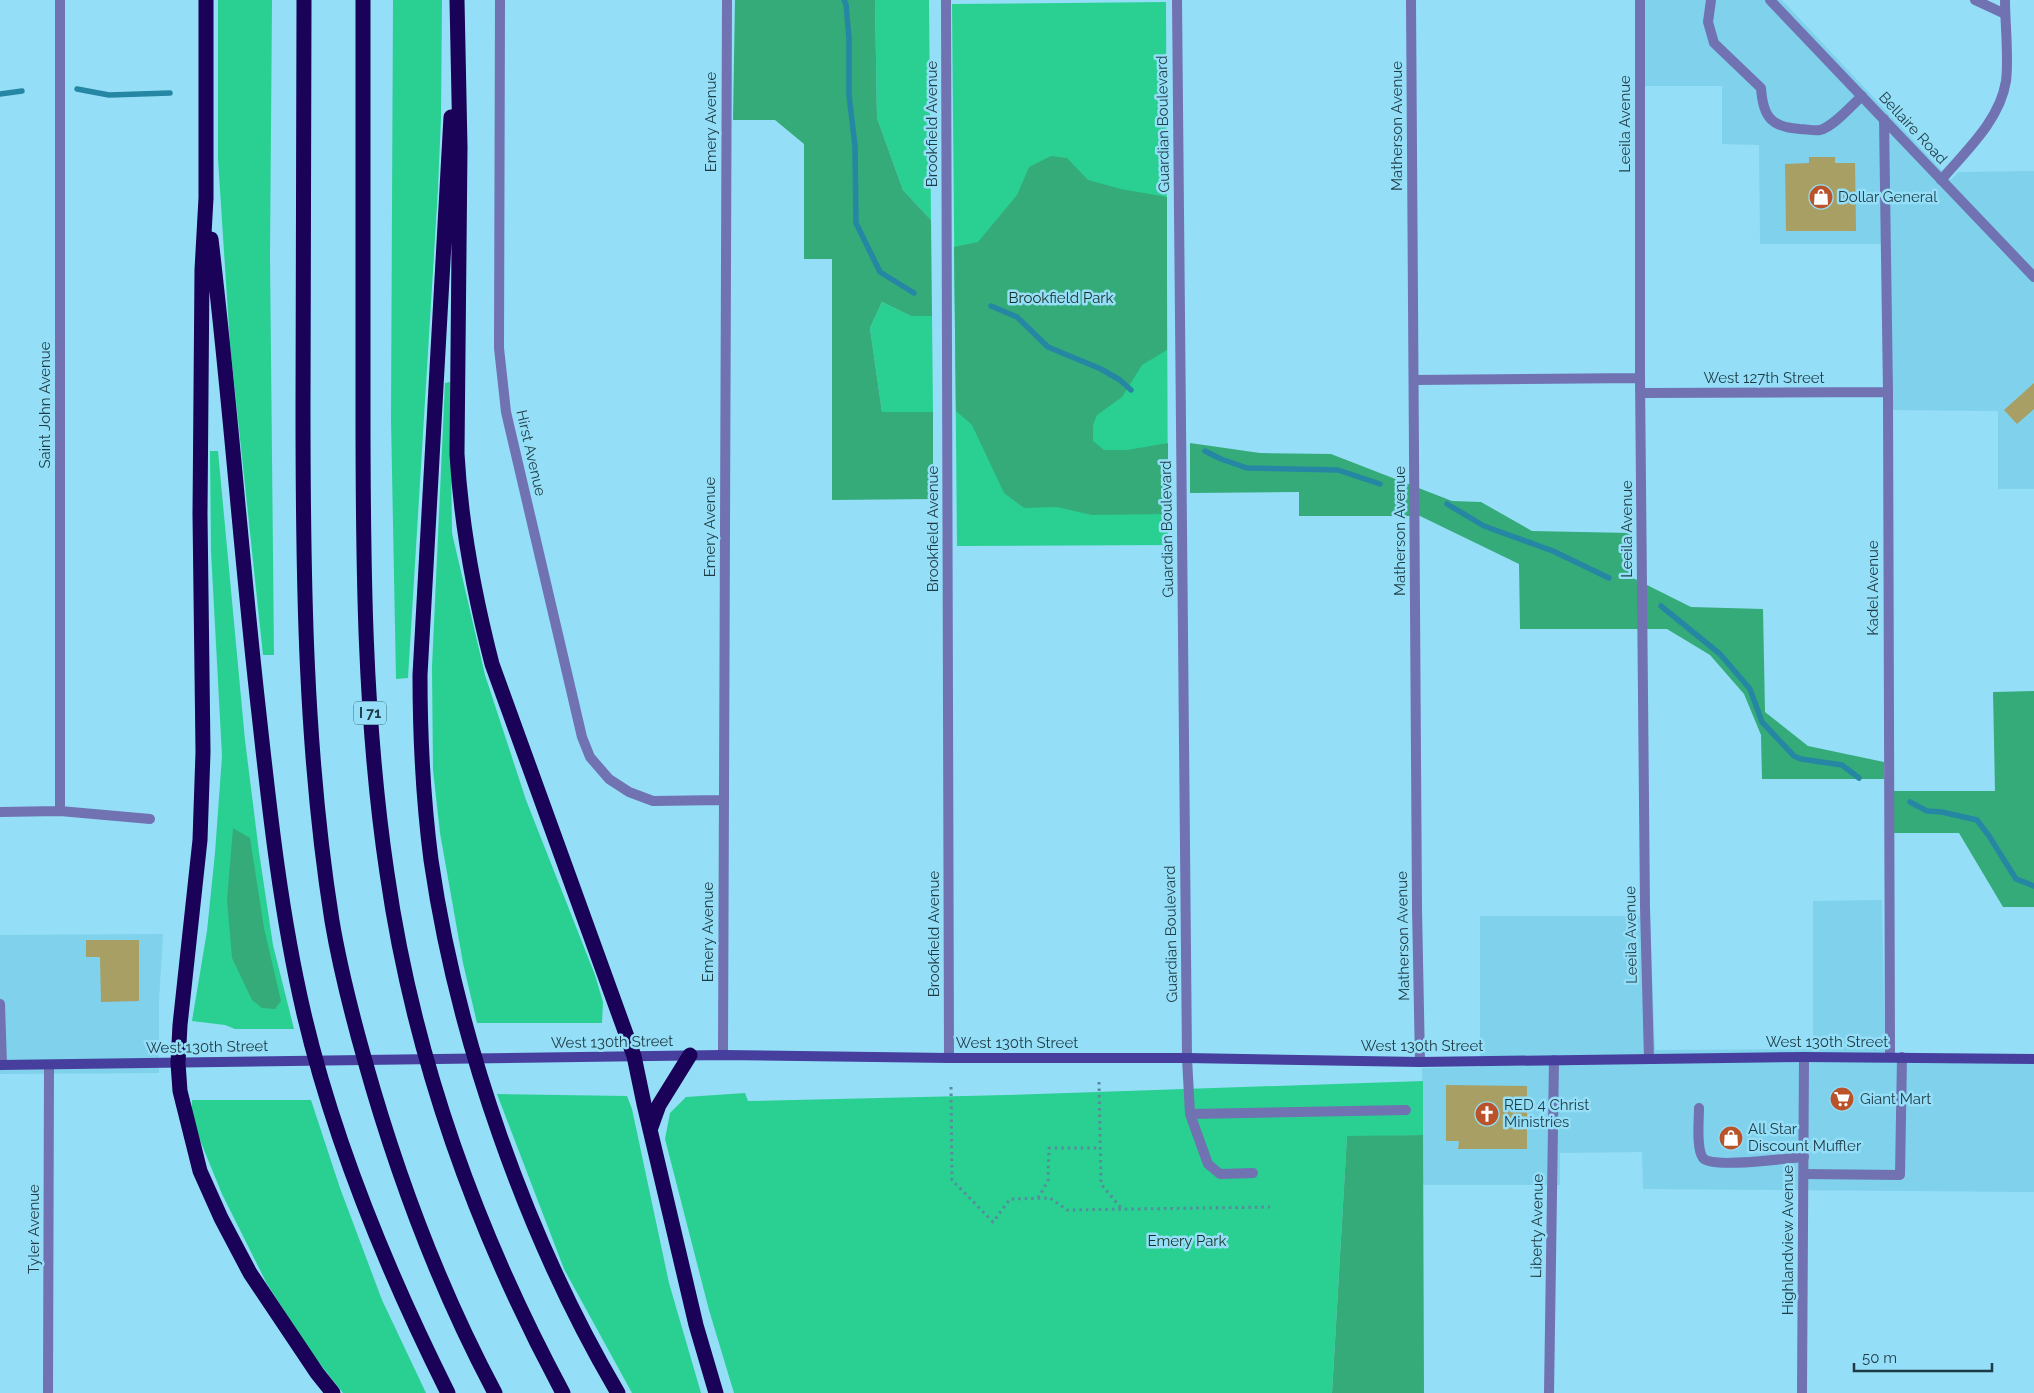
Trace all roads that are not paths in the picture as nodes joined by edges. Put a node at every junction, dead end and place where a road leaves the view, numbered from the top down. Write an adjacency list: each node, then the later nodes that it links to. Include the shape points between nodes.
1 (60, 0): 27 (street, Saint John Avenue)
2 (206, 0): 20 (highway)
3 (304, 0): 56 (highway, via 303,538 311,741 322,851 335,934 377,1103 428,1248)
4 (363, 0): 57 (highway, I 71, via 364,564 372,747 387,875 415,1013 460,1165 488,1239 526,1324)
5 (500, 0): 26 (street, Hirst Avenue, via 498,348 501,380 582,737 590,757 610,779 629,792 653,801)
6 (727, 0): 26 (street, Emery Avenue)
7 (946, 0): 37 (street, Brookfield Avenue)
8 (1177, 0): 38 (street, Guardian Boulevard)
9 (1411, 0): 23 (street, Matherson Avenue)
10 (1640, 0): 22 (street, Leeila Avenue)
11 (1711, 0): 17 (street, via 1708,22 1714,42 1761,88 1762,100 1771,121 1782,127 1820,130)
12 (1770, 0): 17 (street, Bellaire Road)
13 (1975, 0): 16 (street)
14 (2005, 0): 16 (street)
15 (457, 5): 33 (highway, via 460,147 457,454 466,550 492,664); 58 (highway, via 420,656 420,736 432,860 465,1019 510,1163 567,1297)
16 (2005, 14): 19 (street, via 2006,82 1994,115)
17 (1862, 96): 18 (street, Bellaire Road)
18 (1884, 119): 19 (street, Bellaire Road); 24 (street, Kadel Avenue)
19 (1941, 180): 21 (street, Bellaire Road)
20 (206, 198): 43 (highway, via 202,270 200,504 203,752 200,840); 55 (highway, via 271,829 291,954 305,1018 344,1153 418,1334)
21 (2034, 277)
22 (1640, 378): 23 (street); 25 (street, Leeila Avenue)
23 (1414, 380): 42 (street, Matherson Avenue, via 1416,898)
24 (1888, 392): 25 (street, West 127th Street); 35 (street, Kadel Avenue)
25 (1641, 394): 39 (street, Leeila Avenue)
26 (724, 800): 32 (street, Emery Avenue)
27 (60, 811): 28 (street); 29 (street)
28 (0, 812)
29 (150, 819)
30 (0, 1004): 44 (street)
31 (690, 1055): 32 (main road, West 130th Street); 33 (main road, West 130th Street); 49 (highway, via 659,1105)
32 (723, 1055): 37 (main road, West 130th Street)
33 (634, 1056): 43 (main road, West 130th Street); 49 (highway)
34 (1804, 1057): 35 (main road, West 130th Street); 39 (main road, West 130th Street); 50 (street, Highlandview Avenue)
35 (1890, 1057): 36 (main road, West 130th Street)
36 (1902, 1057): 40 (main road, West 130th Street); 52 (street, via 1900,1175)
37 (949, 1058): 38 (main road, West 130th Street)
38 (1187, 1058): 42 (main road, West 130th Street); 48 (street, Guardian Boulevard)
39 (1648, 1059): 41 (main road, West 130th Street)
40 (2034, 1059)
41 (1554, 1060): 42 (main road, West 130th Street); 60 (street, Liberty Avenue)
42 (1420, 1062)
43 (178, 1063): 45 (main road, West 130th Street); 54 (highway, via 180,1095 200,1172 221,1218 250,1273)
44 (1, 1065): 45 (main road, West 130th Street)
45 (49, 1065): 53 (street, Tyler Avenue)
46 (1699, 1108): 50 (street, via 1699,1148 1708,1162)
47 (1406, 1110): 48 (street)
48 (1190, 1114): 51 (street, Guardian Boulevard, via 1208,1164 1220,1174)
49 (650, 1130): 59 (highway, via 696,1325)
50 (1804, 1157): 52 (street, Highlandview Avenue)
51 (1254, 1173)
52 (1804, 1174): 61 (street, Highlandview Avenue)
53 (48, 1393)
54 (333, 1393)
55 (448, 1393)
56 (495, 1393)
57 (563, 1393)
58 (618, 1393)
59 (716, 1393)
60 (1549, 1393)
61 (1802, 1393)

